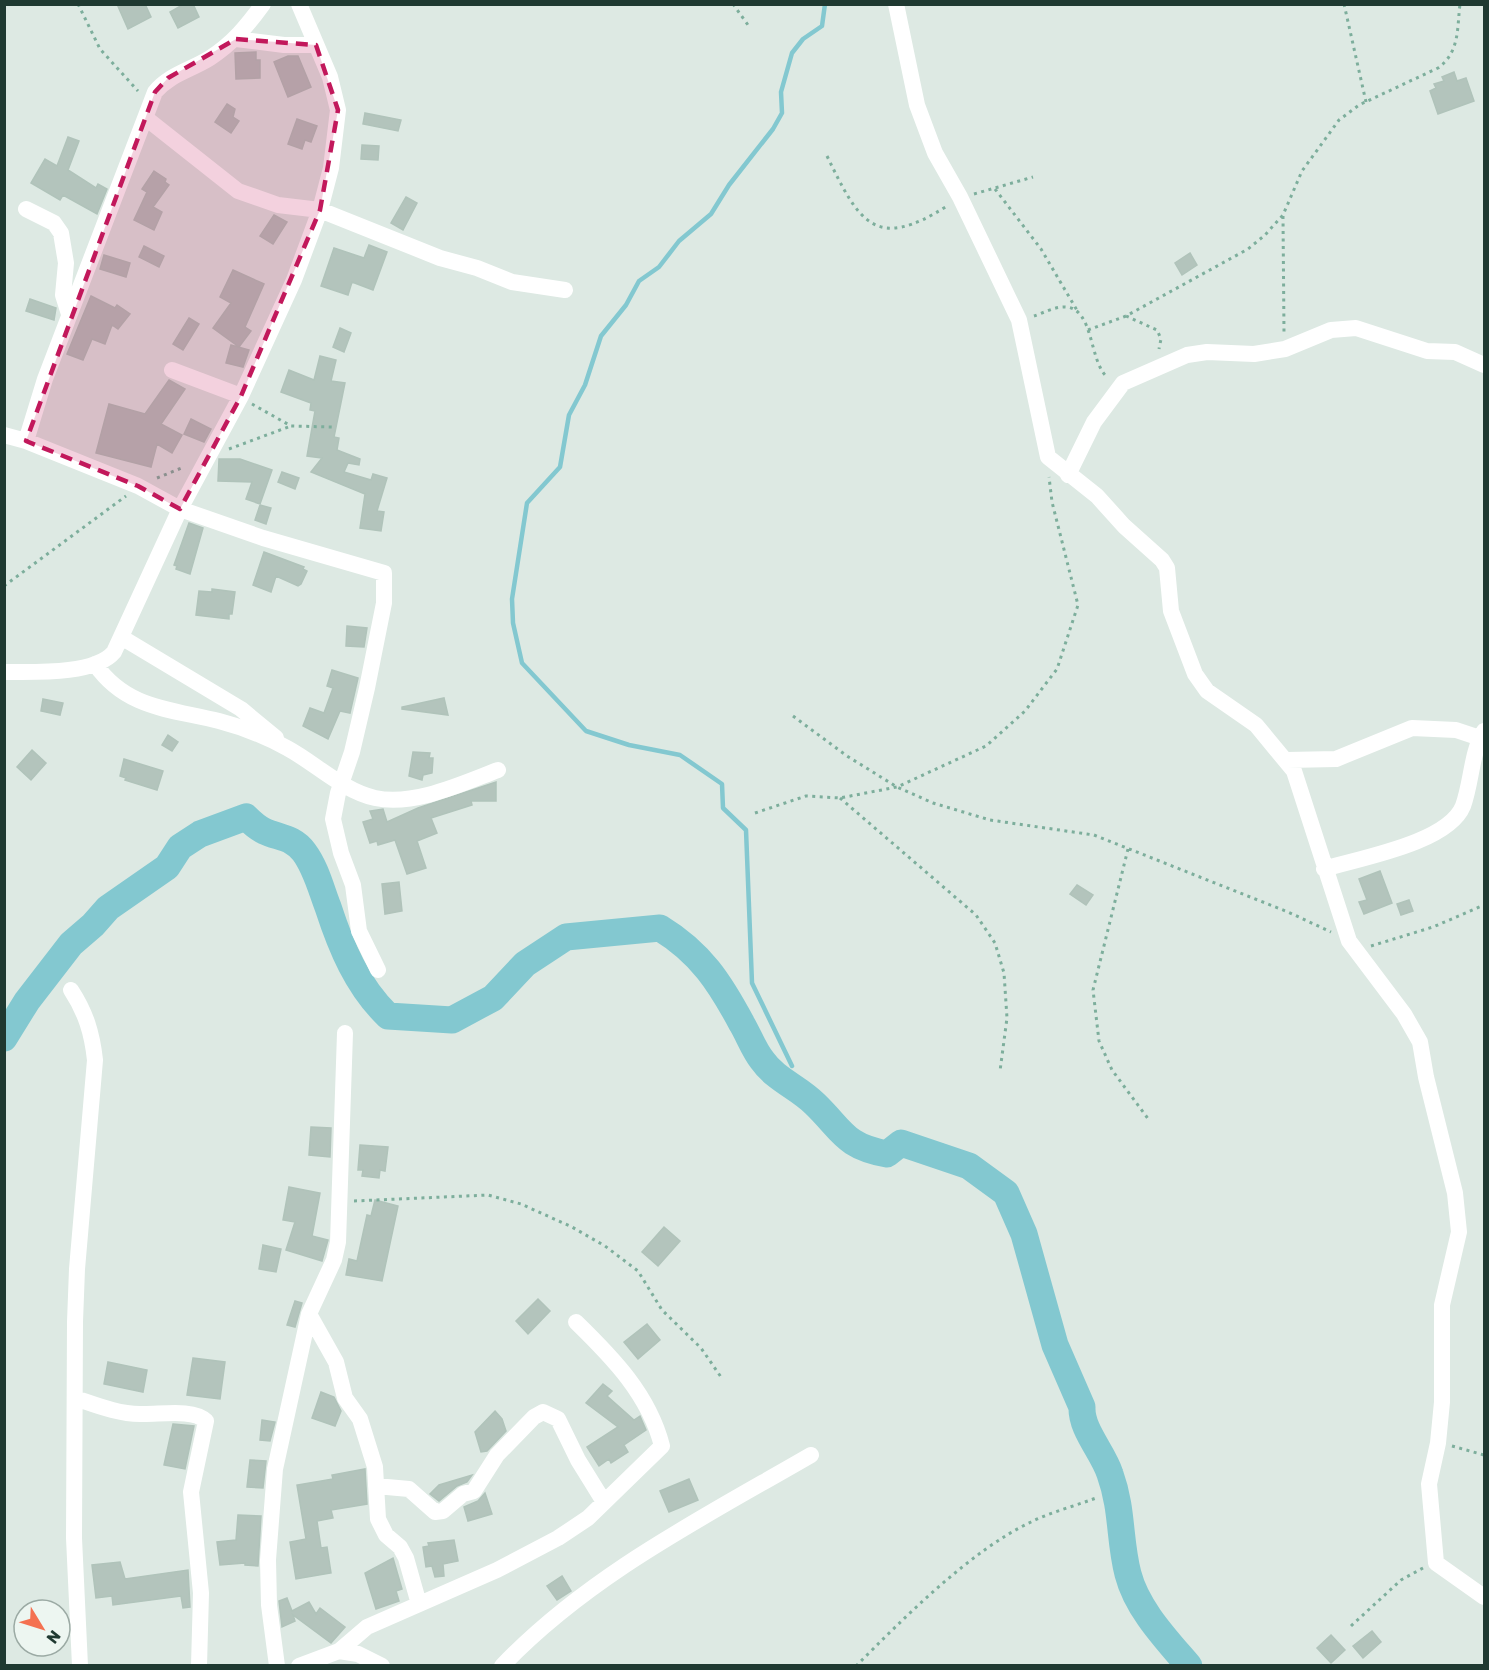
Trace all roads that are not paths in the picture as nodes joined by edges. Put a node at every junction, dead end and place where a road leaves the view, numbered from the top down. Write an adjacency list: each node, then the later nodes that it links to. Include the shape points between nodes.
1 (263, 4): 4 (street)
2 (299, 4): 5 (street)
3 (896, 4): 16 (street, via 917,105 935,153 1019,320 1048,457)
4 (236, 39): 5 (street); 6 (street, via 209,58 168,78 155,92)
5 (316, 45): 8 (street, via 330,77 338,110 331,168)
6 (147, 120): 8 (street, via 238,191 278,205); 10 (street)
7 (26, 209): 10 (street, via 54,224 61,233 66,263 63,295)
8 (320, 210): 9 (street, via 512,282); 13 (street, via 294,280)
9 (565, 290)
10 (69, 314): 15 (street)
11 (1485, 365): 16 (street, via 1462,354 1427,351 1356,328 1331,330 1285,349 1254,354 1187,355 1123,383 1094,422)
12 (172, 370): 13 (street)
13 (241, 396): 17 (street)
14 (4, 435): 15 (street)
15 (26, 441): 17 (street, via 138,486)
16 (1068, 475): 23 (street, via 1097,496 1162,560 1167,568 1171,611 1195,674 1207,691 1256,725)
17 (180, 508): 18 (street); 25 (street, via 263,538 384,573 384,603 360,725)
18 (121, 637): 19 (street, via 110,657); 22 (street, via 241,709)
19 (95, 664): 20 (street); 22 (street, via 111,685 132,698 236,726)
20 (4, 672)
21 (1483, 737): 23 (street, via 1456,730 1412,728 1336,759); 26 (street, via 1464,803 1448,826 1407,844)
22 (286, 748): 25 (street)
23 (1287, 760): 26 (street, via 1294,771)
24 (498, 770): 25 (street, via 398,799 374,798)
25 (343, 783): 27 (street, via 334,806 335,834 353,885 359,931)
26 (1324, 869): 36 (street, via 1352,946 1404,1014 1420,1042 1455,1193 1458,1232 1442,1305 1442,1402 1429,1484 1436,1563)
27 (378, 970)
28 (71, 990): 32 (street, via 85,1011 95,1060 77,1269)
29 (345, 1032): 30 (street, via 338,1242 334,1260)
30 (309, 1314): 34 (street, via 336,1362 345,1398 360,1419 375,1467); 41 (street, via 272,1496 268,1605)
31 (576, 1322): 35 (street, via 611,1356 643,1398 662,1446)
32 (75, 1398): 39 (street, via 74,1538); 40 (street, via 109,1409 138,1414 185,1414 206,1421 191,1492 201,1593)
33 (811, 1455): 44 (street, via 601,1580)
34 (376, 1486): 35 (street, via 409,1489 435,1512 443,1511 463,1494 474,1491 497,1455 543,1412 558,1419); 37 (street, via 381,1527 406,1558)
35 (604, 1502): 37 (street, via 558,1538)
36 (1485, 1597)
37 (419, 1604): 38 (street, via 367,1627)
38 (339, 1651): 42 (street); 43 (street, via 358,1654)
39 (80, 1665)
40 (199, 1665)
41 (278, 1665)
42 (299, 1665)
43 (382, 1665)
44 (502, 1665)

